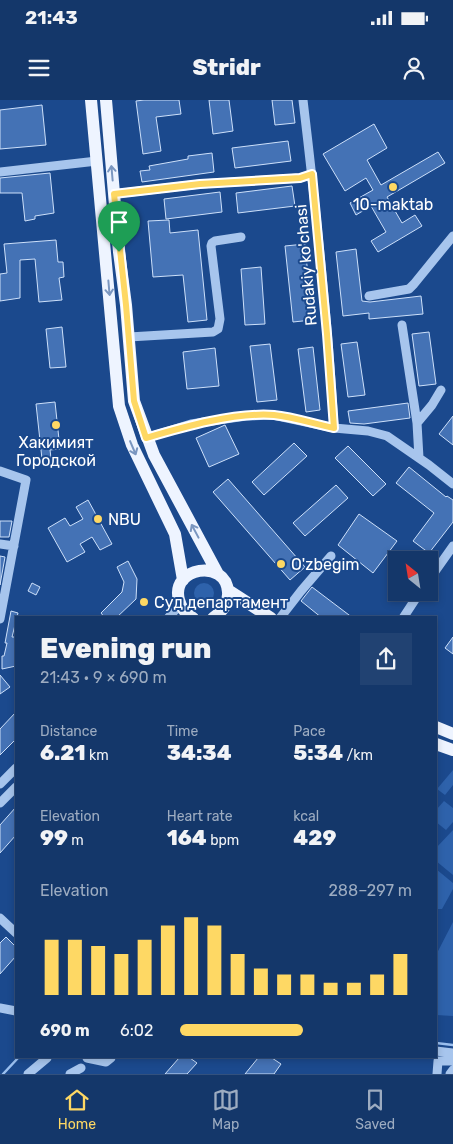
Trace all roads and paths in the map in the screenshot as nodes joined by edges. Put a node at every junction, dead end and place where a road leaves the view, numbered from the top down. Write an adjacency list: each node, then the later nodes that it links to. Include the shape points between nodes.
1 (91, 100): 4 (main road)
2 (106, 100): 7 (main road, one-way to 2)
3 (303, 100): 6 (street, Rudakiy ko'chasi)
4 (97, 161): 5 (street); 26 (main road, one-way to 26, via 119,406 132,446 175,534)
5 (0, 172)
6 (312, 174): 7 (street, via 300,178 200,184); 15 (street, Rudakiy ko'chasi)
7 (114, 194): 12 (main road)
8 (453, 236): 10 (street, via 408,289)
9 (241, 237): 12 (street, via 215,241 211,246 220,319 218,329 214,332)
10 (370, 296)
11 (402, 325): 14 (street)
12 (129, 337): 16 (main road, via 134,401)
13 (441, 390): 14 (street)
14 (417, 423): 17 (street)
15 (334, 428): 16 (street, via 274,415 246,416 191,424); 17 (street, via 387,436)
16 (146, 438): 25 (main road, one-way to 16)
17 (419, 458): 19 (street)
18 (0, 471): 21 (street, via 26,480)
19 (453, 483)
20 (0, 544): 21 (street)
21 (14, 546): 36 (street)
22 (453, 546): 24 (street)
23 (331, 556): 34 (street)
24 (438, 567)
25 (218, 574): 26 (main road, via 203,569 188,574); 27 (main road)
26 (183, 580): 29 (main road, via 178,596)
27 (228, 590): 32 (main road, via 225,607); 33 (main road)
28 (414, 601): 35 (street)
29 (180, 605): 30 (street); 31 (main road)
30 (170, 616)
31 (190, 616)
32 (216, 616)
33 (269, 616)
34 (282, 616)
35 (404, 616)
36 (0, 619)
37 (437, 728): 38 (main road)
38 (453, 734)
39 (437, 744): 40 (main road)
40 (453, 750)
41 (15, 769): 42 (street)
42 (0, 784)
43 (15, 788): 44 (street)
44 (0, 803)
45 (0, 918): 46 (street)
46 (15, 932)
47 (0, 1008): 48 (street)
48 (15, 1011)
49 (437, 1051): 50 (street)
50 (453, 1053)
51 (47, 1058): 57 (street)
52 (87, 1058): 53 (street, via 106,1062)
53 (111, 1058)
54 (453, 1061): 59 (street, via 438,1061)
55 (82, 1068): 58 (street)
56 (453, 1070): 60 (street)
57 (28, 1074)
58 (70, 1074)
59 (436, 1074)
60 (450, 1074)

